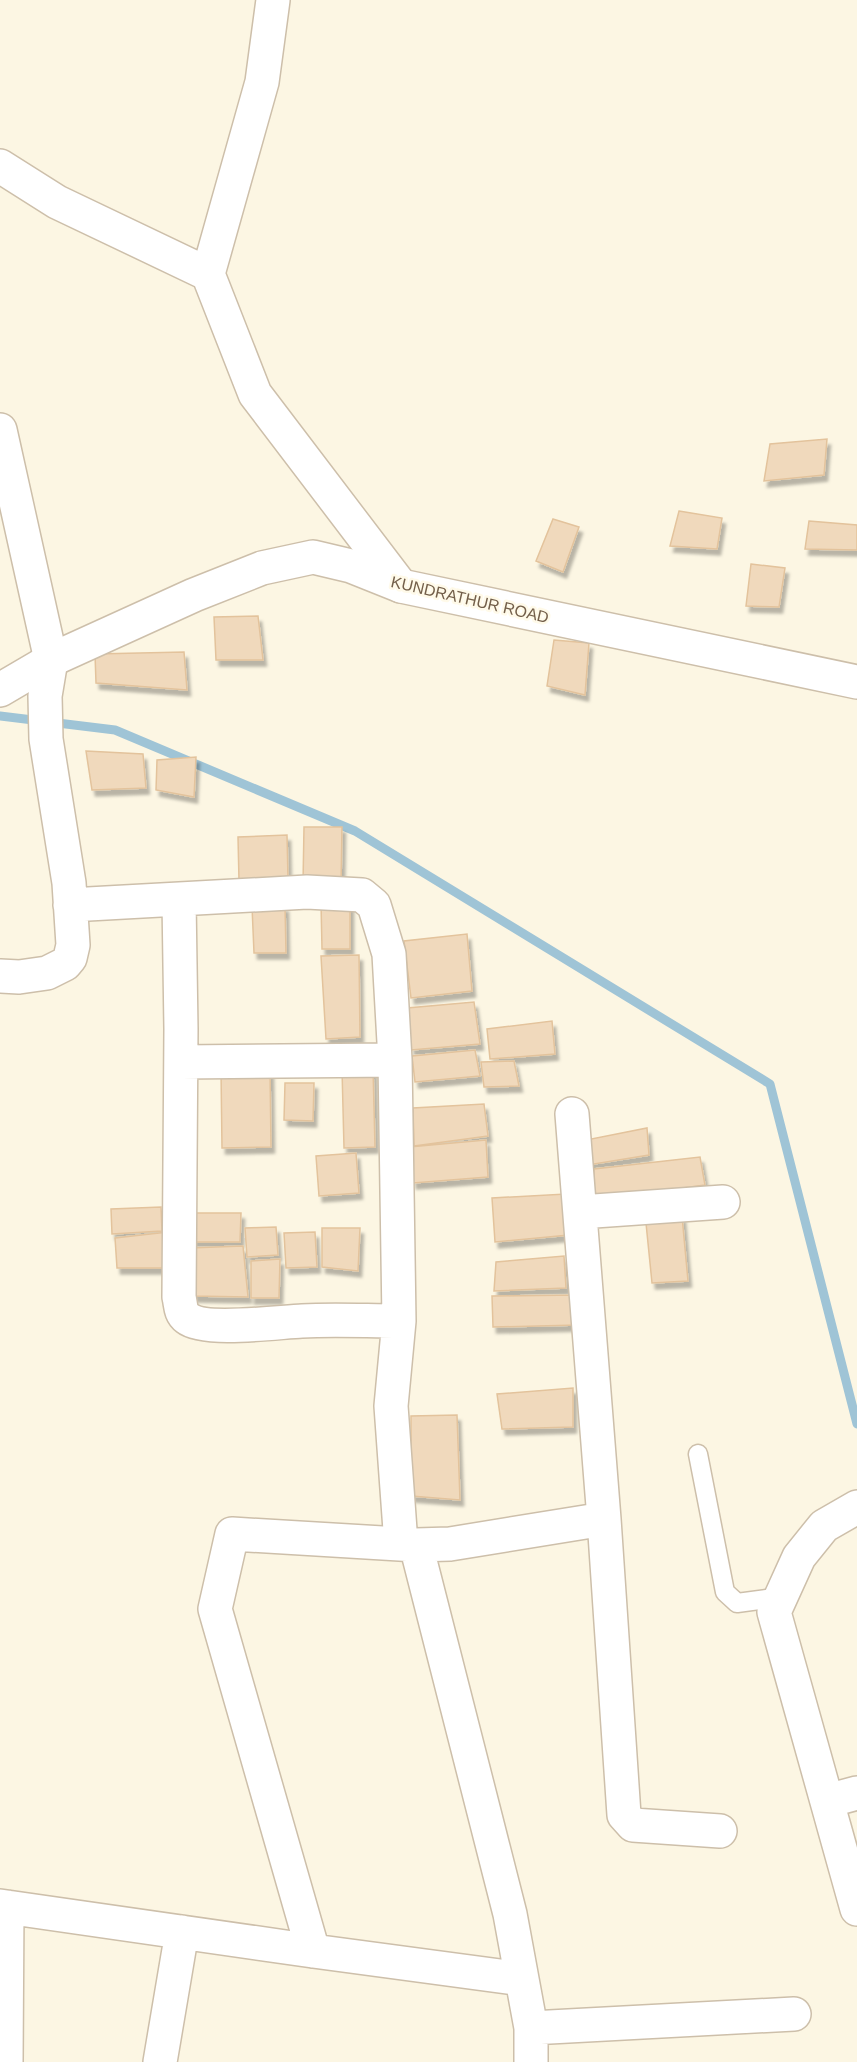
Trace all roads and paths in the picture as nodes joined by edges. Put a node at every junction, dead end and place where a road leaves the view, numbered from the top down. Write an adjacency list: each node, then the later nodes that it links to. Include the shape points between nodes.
1 (273, 0): 3 (street, via 262,82)
2 (0, 166): 3 (street, via 57,201)
3 (208, 274): 5 (street, via 255,394)
4 (0, 430): 6 (street)
5 (401, 586): 6 (street, KUNDRATHUR ROAD, via 351,566 313,557 262,568); 7 (street, KUNDRATHUR ROAD)
6 (51, 660): 8 (street, KUNDRATHUR ROAD); 10 (street, via 45,696 46,739)
7 (857, 682)
8 (0, 690)
9 (179, 900): 10 (street); 12 (street, via 307,892 362,895 374,904 388,954); 13 (street)
10 (70, 905): 11 (street, via 73,945 65,964 47,973)
11 (0, 976)
12 (395, 1059): 13 (street); 17 (street)
13 (181, 1062): 17 (street, via 179,1297 187,1318 198,1323 229,1325)
14 (572, 1114): 16 (street)
15 (723, 1202): 16 (street)
16 (580, 1212): 20 (street)
17 (399, 1321): 21 (street, via 391,1406)
18 (698, 1454): 22 (lane, via 725,1592 737,1603)
19 (857, 1507): 22 (street, via 824,1526 799,1557)
20 (604, 1519): 21 (street, via 450,1544); 24 (street, via 624,1815 633,1825)
21 (409, 1545): 28 (street, via 232,1534 215,1609); 29 (street, via 510,1914)
22 (781, 1597): 23 (street, via 774,1612)
23 (842, 1797): 26 (street)
24 (720, 1831)
25 (4, 1906): 27 (street); 32 (street)
26 (857, 1909)
27 (182, 1932): 28 (street); 33 (street)
28 (313, 1951): 29 (street)
29 (522, 1979): 31 (street)
30 (794, 2014): 31 (street)
31 (531, 2028): 34 (street)
32 (6, 2062)
33 (160, 2062)
34 (531, 2062)

